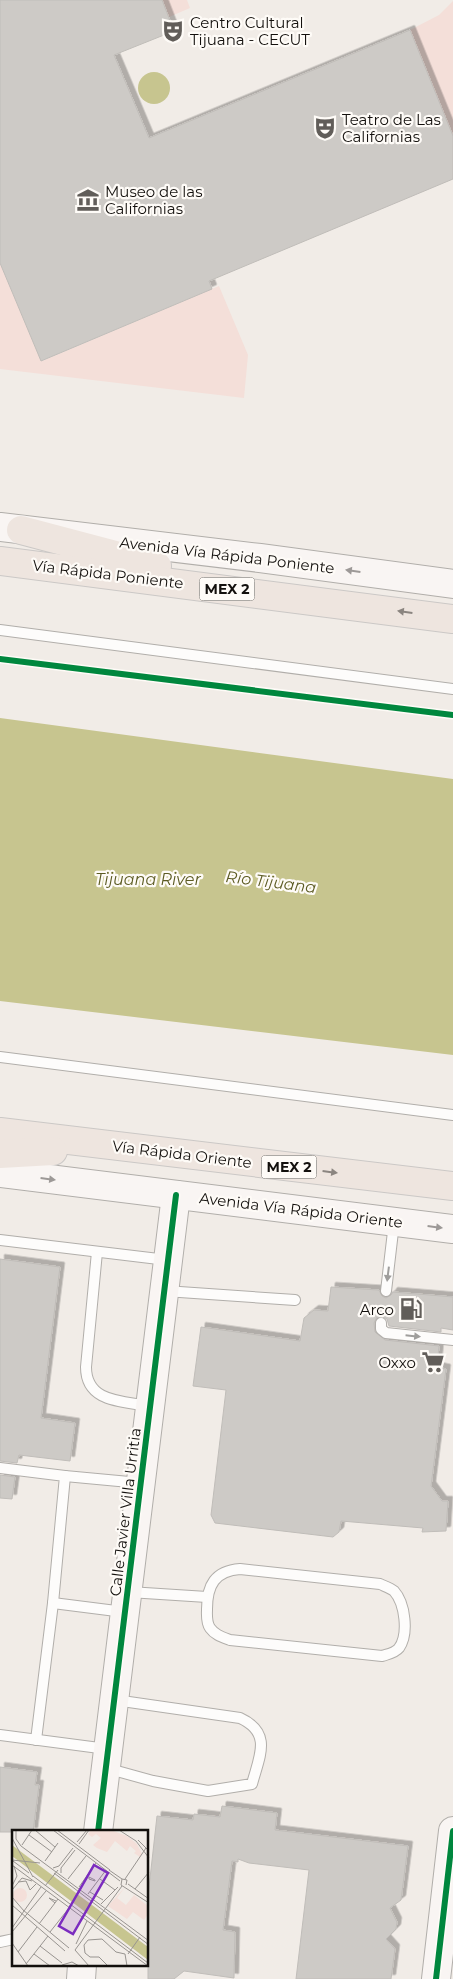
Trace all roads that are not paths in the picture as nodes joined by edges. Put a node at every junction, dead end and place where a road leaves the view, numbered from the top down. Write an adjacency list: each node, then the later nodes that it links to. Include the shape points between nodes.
1 (10, 528): 3 (main road, Avenida Vía Rápida Poniente, one-way to 1); 4 (highway)
2 (0, 561): 4 (highway, Vía Rápida Poniente / MEX 2)
3 (453, 584)
4 (255, 592): 5 (highway, Vía Rápida Poniente / MEX 2, one-way to 4)
5 (453, 619)
6 (0, 630): 7 (lane)
7 (453, 689)
8 (0, 1057): 9 (lane)
9 (453, 1115)
10 (0, 1132): 11 (highway, Vía Rápida Oriente / MEX 2)
11 (126, 1147): 12 (highway); 14 (highway, Vía Rápida Oriente / MEX 2, one-way to 14)
12 (0, 1154)
13 (0, 1173): 15 (main road, Avenida Vía Rápida Oriente, one-way to 15)
14 (453, 1186)
15 (176, 1195): 16 (main road, Avenida Vía Rápida Oriente); 20 (main road, Calle Javier Villa Urritia)
16 (394, 1222): 17 (main road, Avenida Vía Rápida Oriente, one-way to 17); 22 (lane, one-way to 22)
17 (453, 1229)
18 (0, 1240): 19 (lane)
19 (97, 1252): 20 (lane); 26 (lane, via 86,1367 88,1384 104,1398)
20 (168, 1260): 21 (main road, Calle Javier Villa Urritia)
21 (164, 1291): 23 (lane); 26 (main road, Calle Javier Villa Urritia)
22 (386, 1291)
23 (296, 1300)
24 (382, 1323): 25 (lane, one-way to 25, via 381,1328 386,1333)
25 (453, 1340)
26 (150, 1407): 29 (main road, Calle Javier Villa Urritia)
27 (0, 1468): 28 (lane)
28 (65, 1476): 29 (lane); 32 (lane)
29 (141, 1484): 31 (main road, Calle Javier Villa Urritia)
30 (207, 1597): 30 (lane, via 209,1626 214,1633 230,1640 382,1656 400,1648 404,1635 401,1601 393,1590 380,1584 240,1569 220,1575 213,1581); 31 (lane)
31 (126, 1602): 32 (lane); 33 (main road, Calle Javier Villa Urritia)
32 (53, 1603): 35 (lane)
33 (114, 1700): 36 (main road, Calle Javier Villa Urritia); 36 (lane, via 240,1718 251,1723 259,1733 262,1748 252,1784 208,1791 153,1781)
34 (0, 1735): 35 (lane)
35 (36, 1740): 36 (lane)
36 (107, 1758): 37 (main road, Calle Javier Villa Urritia)
37 (98, 1830)
38 (453, 1830): 41 (main road)
39 (82, 1966): 40 (main road)
40 (81, 1979)
41 (436, 1979)

